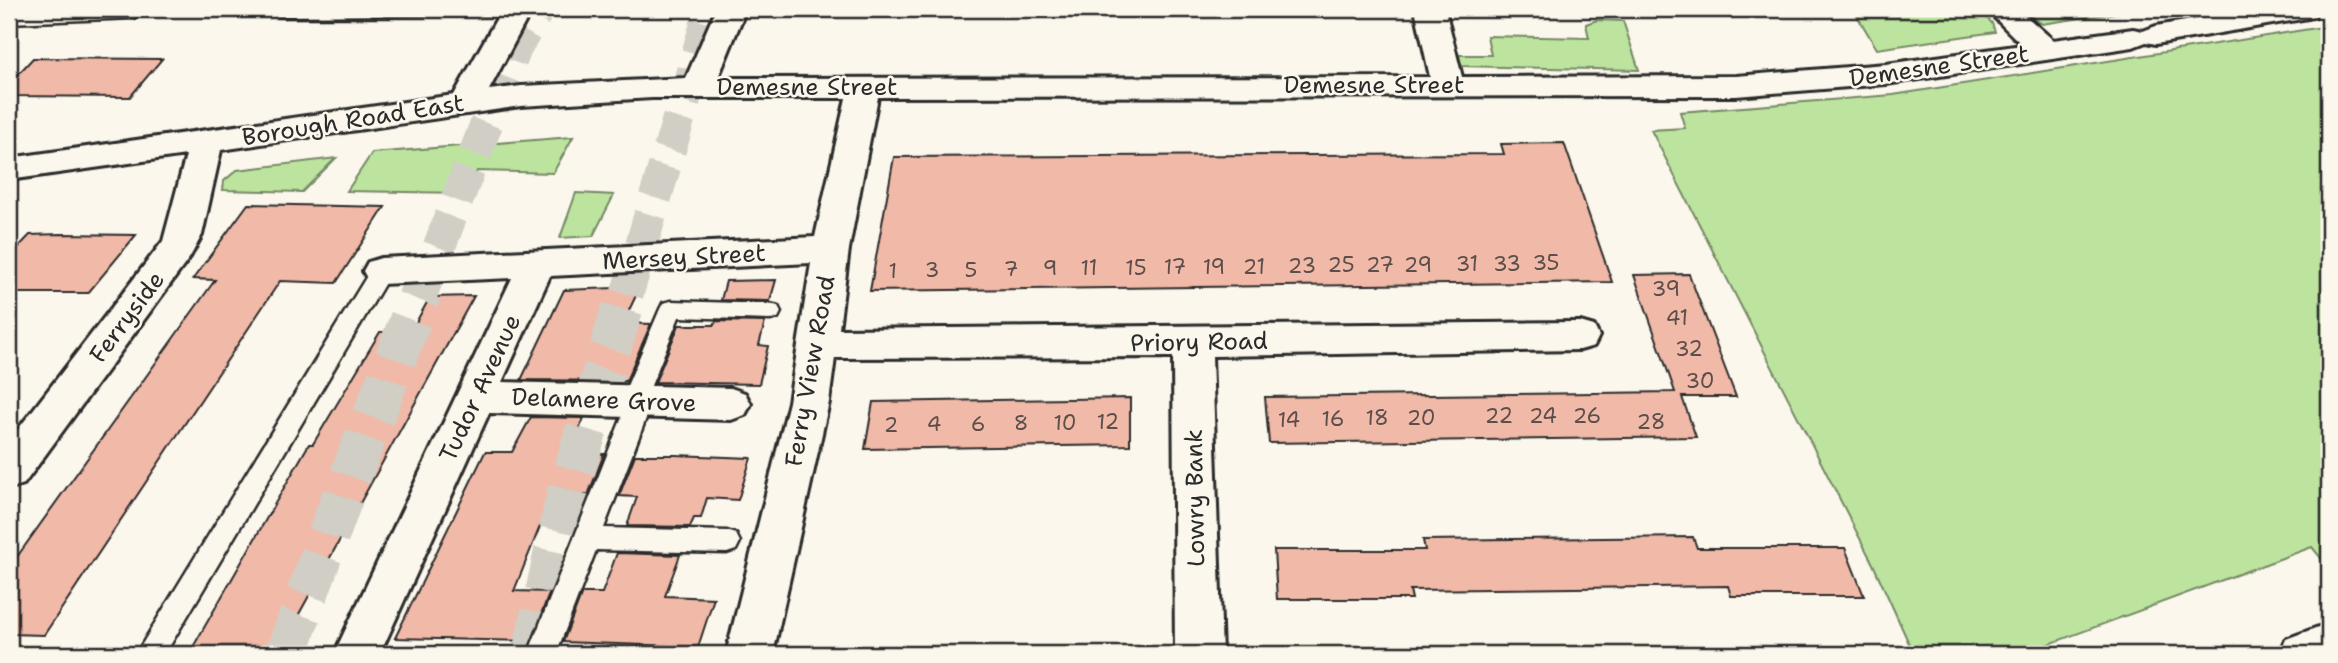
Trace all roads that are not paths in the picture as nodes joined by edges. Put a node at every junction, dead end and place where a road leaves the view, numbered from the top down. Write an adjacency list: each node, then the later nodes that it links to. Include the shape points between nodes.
1 (517, 9): 5 (lane); 13 (street)
2 (731, 9): 12 (street)
3 (1430, 9): 10 (street)
4 (2308, 9): 9 (street, Demesne Street)
5 (281, 11)
6 (129, 14): 8 (lane)
7 (2006, 14): 9 (street, Demesne Street)
8 (9, 18)
9 (2047, 51): 10 (street, Demesne Street, via 1886,74 1736,86)
10 (1448, 85): 11 (street, Demesne Street)
11 (864, 86): 12 (street, Demesne Street); 16 (street, Ferry View Road)
12 (698, 87): 13 (street, Borough Road East)
13 (466, 103): 14 (street, Borough Road East)
14 (206, 142): 15 (street, Borough Road East); 26 (street, Ferryside, via 177,248)
15 (9, 170)
16 (831, 249): 17 (street, Mersey Street); 22 (street, Ferry View Road)
17 (537, 264): 18 (street); 23 (street, Tudor Avenue)
18 (381, 271): 30 (lane)
19 (771, 312): 24 (lane, via 671,309)
20 (1580, 336): 21 (street, Priory Road)
21 (1192, 342): 22 (street, Priory Road); 34 (street, Lowry Bank)
22 (817, 344): 33 (street, Ferry View Road, via 809,402)
23 (477, 397): 24 (street, Delamere Grove); 31 (street, Tudor Avenue)
24 (637, 400): 25 (street, Delamere Grove); 27 (lane)
25 (731, 404)
26 (9, 472)
27 (587, 540): 28 (lane); 32 (lane)
28 (727, 542)
29 (2329, 645): 35 (street)
30 (150, 654)
31 (357, 654)
32 (542, 654)
33 (749, 654)
34 (1199, 654)
35 (2303, 654)

